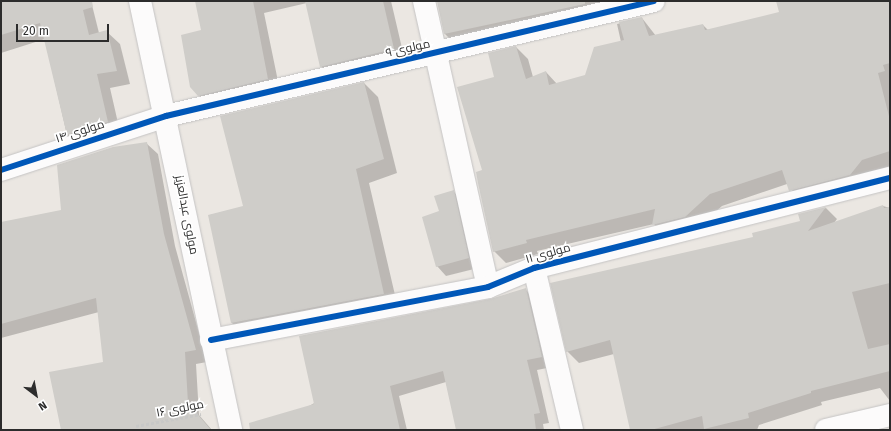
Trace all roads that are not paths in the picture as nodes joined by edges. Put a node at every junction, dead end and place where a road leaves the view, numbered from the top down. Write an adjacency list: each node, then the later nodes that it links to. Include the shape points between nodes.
1 (140, 1): 5 (street, مولوی عبدالعزیز)
2 (424, 1): 4 (street)
3 (654, 1): 4 (street, مولوی ۹)
4 (438, 53): 5 (street, مولوی ۹); 9 (street)
5 (166, 116): 6 (street, مولوی ۱۴); 10 (street, مولوی عبدالعزیز)
6 (1, 170)
7 (890, 178): 8 (street, مولوی ۱۱)
8 (534, 268): 9 (street, مولوی ۱۱); 13 (street)
9 (488, 287): 10 (street, مولوی ۱۱)
10 (211, 340): 12 (street, مولوی عبدالعزیز)
11 (890, 415): 14 (street)
12 (231, 430)
13 (572, 430)
14 (826, 430)

